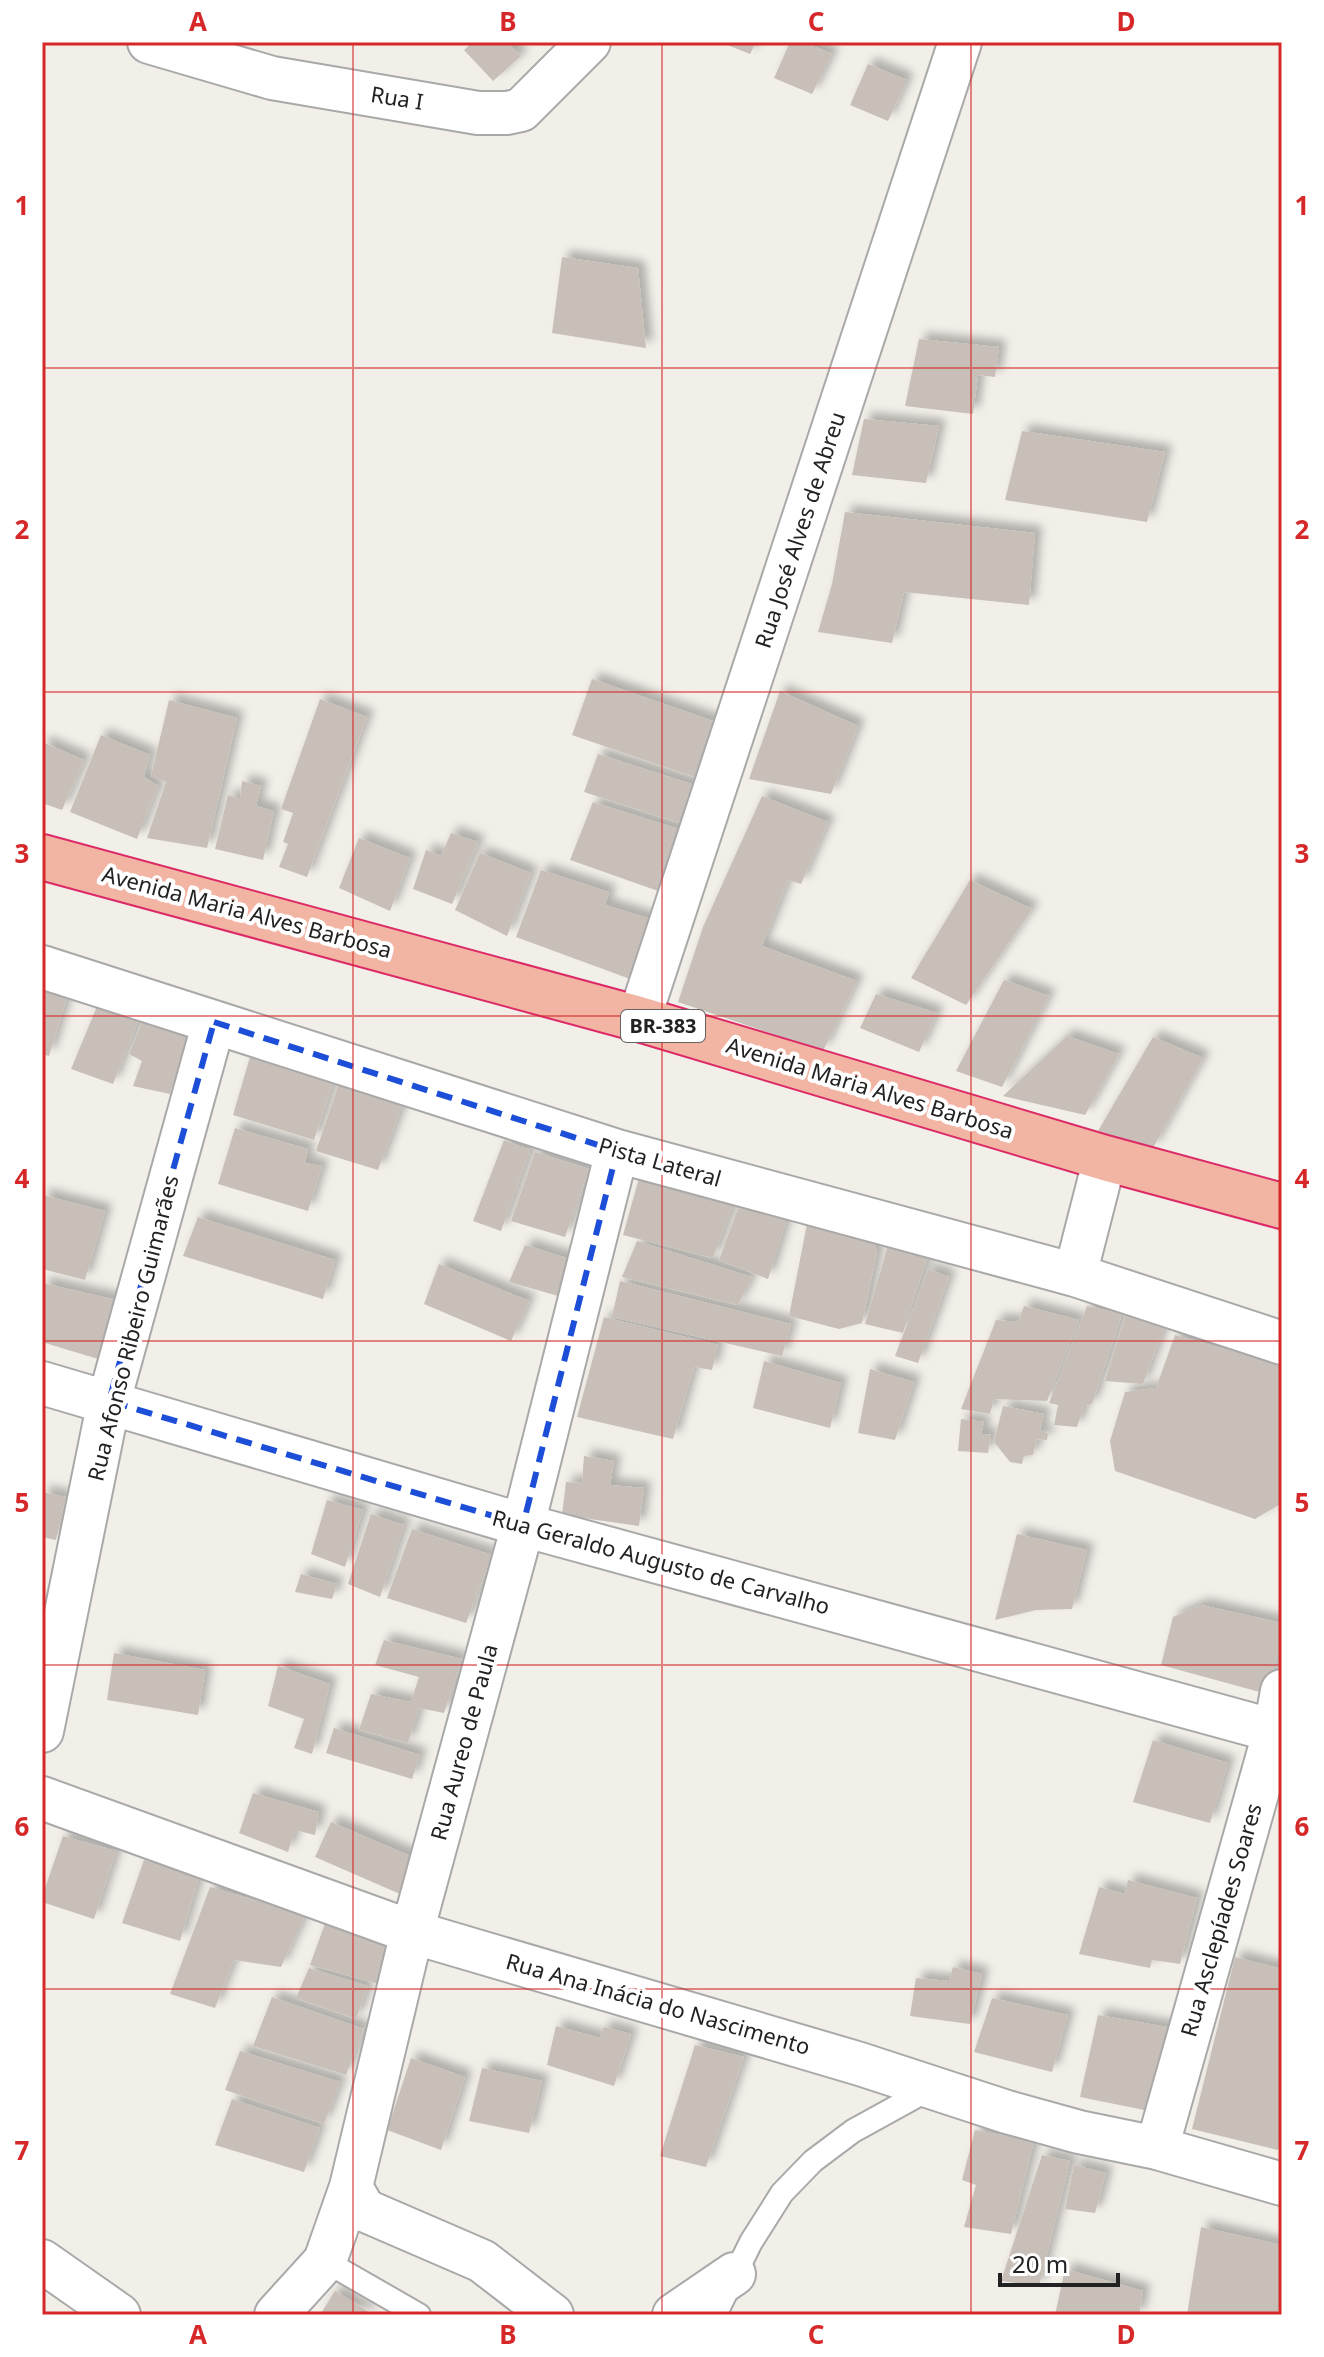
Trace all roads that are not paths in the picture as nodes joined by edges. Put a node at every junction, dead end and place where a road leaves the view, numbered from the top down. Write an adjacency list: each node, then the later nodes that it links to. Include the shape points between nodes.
1 (149, 42): 5 (street, Rua I)
2 (240, 42): 5 (street)
3 (589, 42): 5 (street, Rua I, via 521,110 507,113 478,113)
4 (960, 42): 8 (street, Rua José Alves de Abreu)
5 (272, 78)
6 (42, 857): 8 (highway, Avenida Maria Alves Barbosa / BR-383)
7 (42, 967): 9 (street, Pista Lateral)
8 (639, 1019): 11 (highway, Avenida Maria Alves Barbosa / BR-383)
9 (214, 1022): 10 (street, Pista Lateral); 16 (street, Rua Afonso Ribeiro Guimarães)
10 (617, 1151): 13 (street, Pista Lateral); 17 (street, Rua Aureo de Paula)
11 (1105, 1158): 12 (highway, Avenida Maria Alves Barbosa / BR-383); 13 (street)
12 (1282, 1206)
13 (1075, 1275): 14 (street, Pista Lateral)
14 (1282, 1343)
15 (42, 1383): 16 (street, Rua Geraldo Augusto de Carvalho)
16 (109, 1401): 17 (street, Rua Geraldo Augusto de Carvalho); 19 (street, Rua Afonso Ribeiro Guimarães)
17 (523, 1525): 18 (street, Rua Geraldo Augusto de Carvalho); 21 (street, Rua Aureo de Paula)
18 (1280, 1718): 23 (street, Rua Asclepíades Soares)
19 (42, 1731)
20 (42, 1798): 21 (street, Rua Ana Inácia do Nascimento)
21 (412, 1932): 22 (street, Rua Ana Inácia do Nascimento); 25 (street, Rua Aureo de Paula)
22 (932, 2088): 23 (street, Rua Ana Inácia do Nascimento, via 1079,2132); 28 (lane, via 853,2131 813,2161 782,2193)
23 (1157, 2148): 24 (street, Rua Ana Inácia do Nascimento)
24 (1282, 2184)
25 (351, 2187): 27 (street, Rua Aureo de Paula); 32 (street, via 364,2210 482,2261)
26 (42, 2261): 29 (street)
27 (325, 2261): 30 (street, Rua Aureo de Paula); 31 (lane)
28 (734, 2274): 33 (street); 34 (lane)
29 (119, 2315)
30 (276, 2315)
31 (419, 2315)
32 (552, 2315)
33 (674, 2315)
34 (715, 2315)

